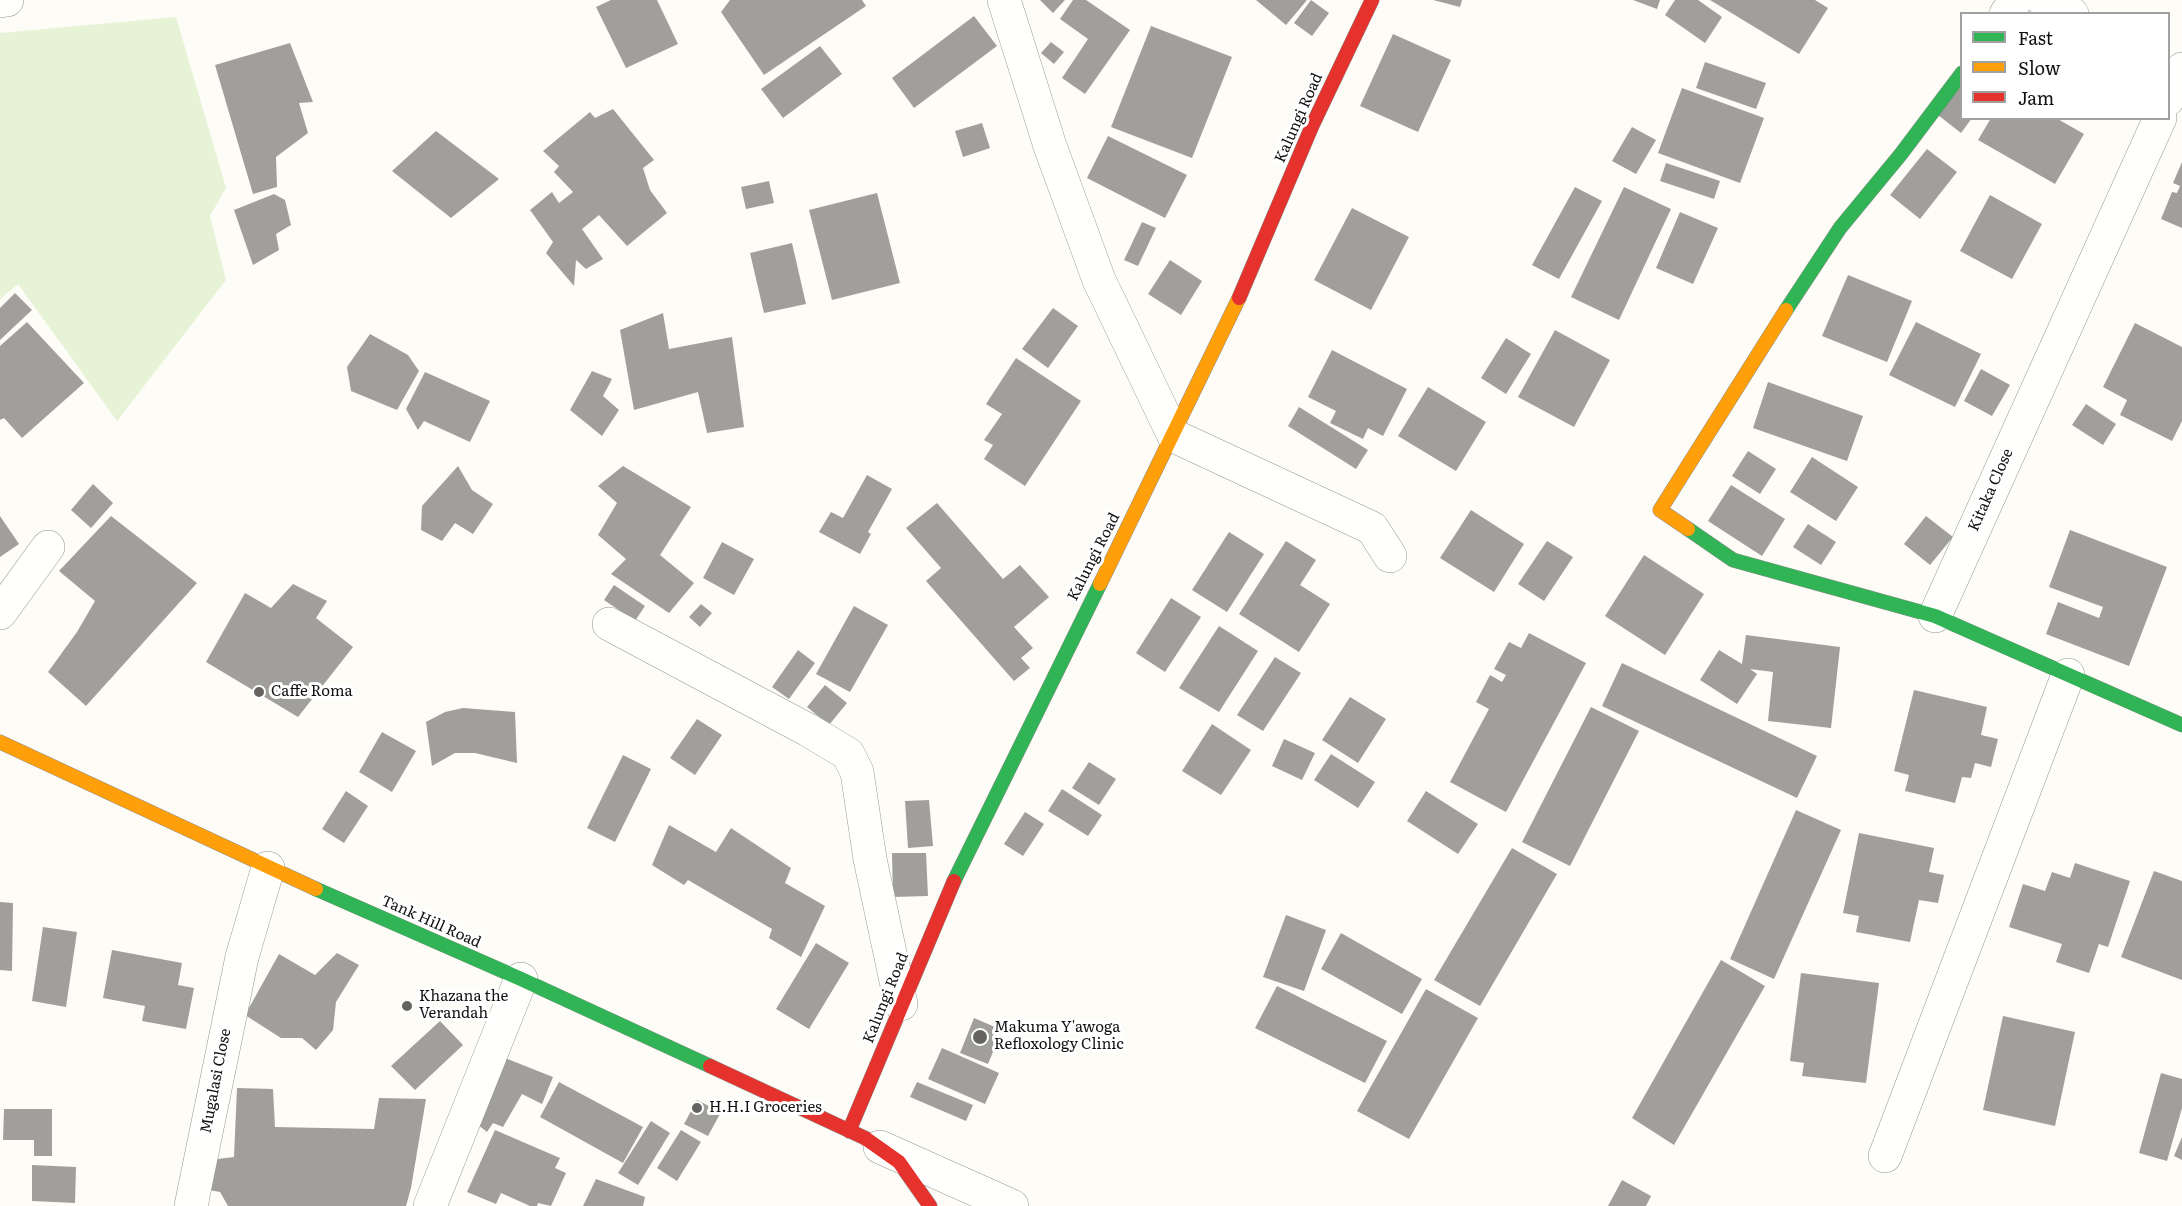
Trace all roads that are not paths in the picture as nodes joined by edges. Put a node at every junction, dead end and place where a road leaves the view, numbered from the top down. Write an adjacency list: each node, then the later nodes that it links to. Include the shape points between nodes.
1 (7, 0): 5 (street)
2 (1004, 0): 11 (street, via 1050,147 1095,270)
3 (1372, 0): 11 (street, Kalungi Road, via 1312,126 1226,330)
4 (2043, 0): 6 (street)
5 (0, 1)
6 (2068, 12)
7 (2182, 67): 9 (street)
8 (1960, 76): 15 (street, via 1840,228 1660,510 1732,560)
9 (2170, 97)
10 (2159, 120): 15 (street, Kitaka Close)
11 (1174, 436): 13 (street, via 1372,528); 22 (street, Kalungi Road, via 967,851)
12 (48, 547): 14 (street)
13 (1390, 556)
14 (0, 613)
15 (1935, 616): 17 (street)
16 (609, 624): 22 (street, via 848,754 857,772 870,859)
17 (2068, 675): 18 (street); 25 (street)
18 (2182, 725)
19 (0, 742): 20 (street, Tank Hill Road)
20 (268, 868): 21 (street, Tank Hill Road); 26 (street, Mugalasi Close, via 242,957)
21 (521, 979): 23 (street, Tank Hill Road); 27 (street)
22 (901, 1004): 23 (street, Kalungi Road)
23 (849, 1131): 24 (street, Tank Hill Road)
24 (880, 1147): 28 (street, Tank Hill Road, via 898,1162); 29 (street)
25 (1885, 1156)
26 (191, 1206)
27 (430, 1206)
28 (930, 1206)
29 (1012, 1206)

